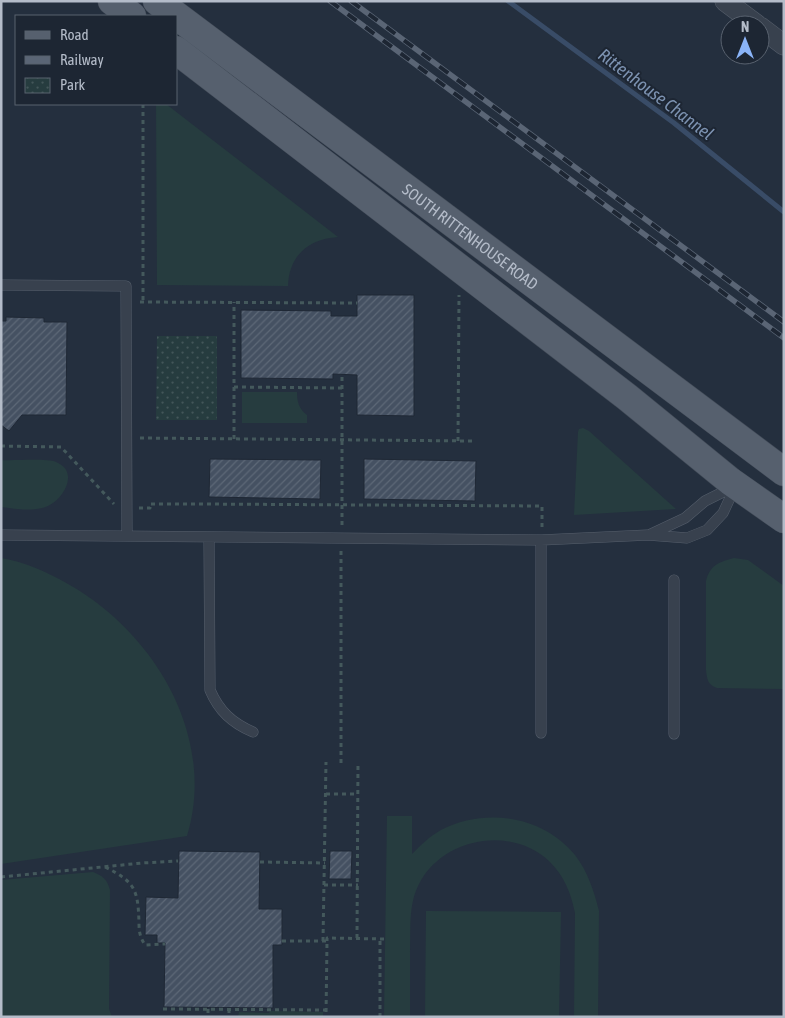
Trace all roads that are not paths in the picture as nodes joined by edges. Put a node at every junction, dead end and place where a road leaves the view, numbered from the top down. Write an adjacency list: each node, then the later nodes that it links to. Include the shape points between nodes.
1 (112, 1): 4 (main road)
2 (157, 1): 5 (main road, SOUTH RITTENHOUSE ROAD)
3 (725, 1): 6 (street)
4 (131, 15)
5 (176, 15)
6 (744, 15)
7 (178, 17): 12 (main road, SOUTH RITTENHOUSE ROAD)
8 (770, 34): 9 (street)
9 (784, 45)
10 (178, 52): 14 (main road, SOUTH RITTENHOUSE ROAD, via 627,397)
11 (1, 285): 17 (lane, via 126,286)
12 (759, 454): 13 (main road, SOUTH RITTENHOUSE ROAD); 14 (main road)
13 (784, 472)
14 (736, 485): 15 (main road, SOUTH RITTENHOUSE ROAD); 18 (lane, via 706,501 685,518); 18 (lane, via 723,513 707,530 687,538)
15 (784, 519)
16 (1, 535): 17 (lane)
17 (127, 536): 19 (lane)
18 (648, 536): 20 (lane)
19 (209, 537): 20 (lane); 22 (lane, via 210,690 224,714)
20 (542, 540): 23 (lane)
21 (674, 580): 24 (lane)
22 (252, 732)
23 (541, 733)
24 (674, 734)

